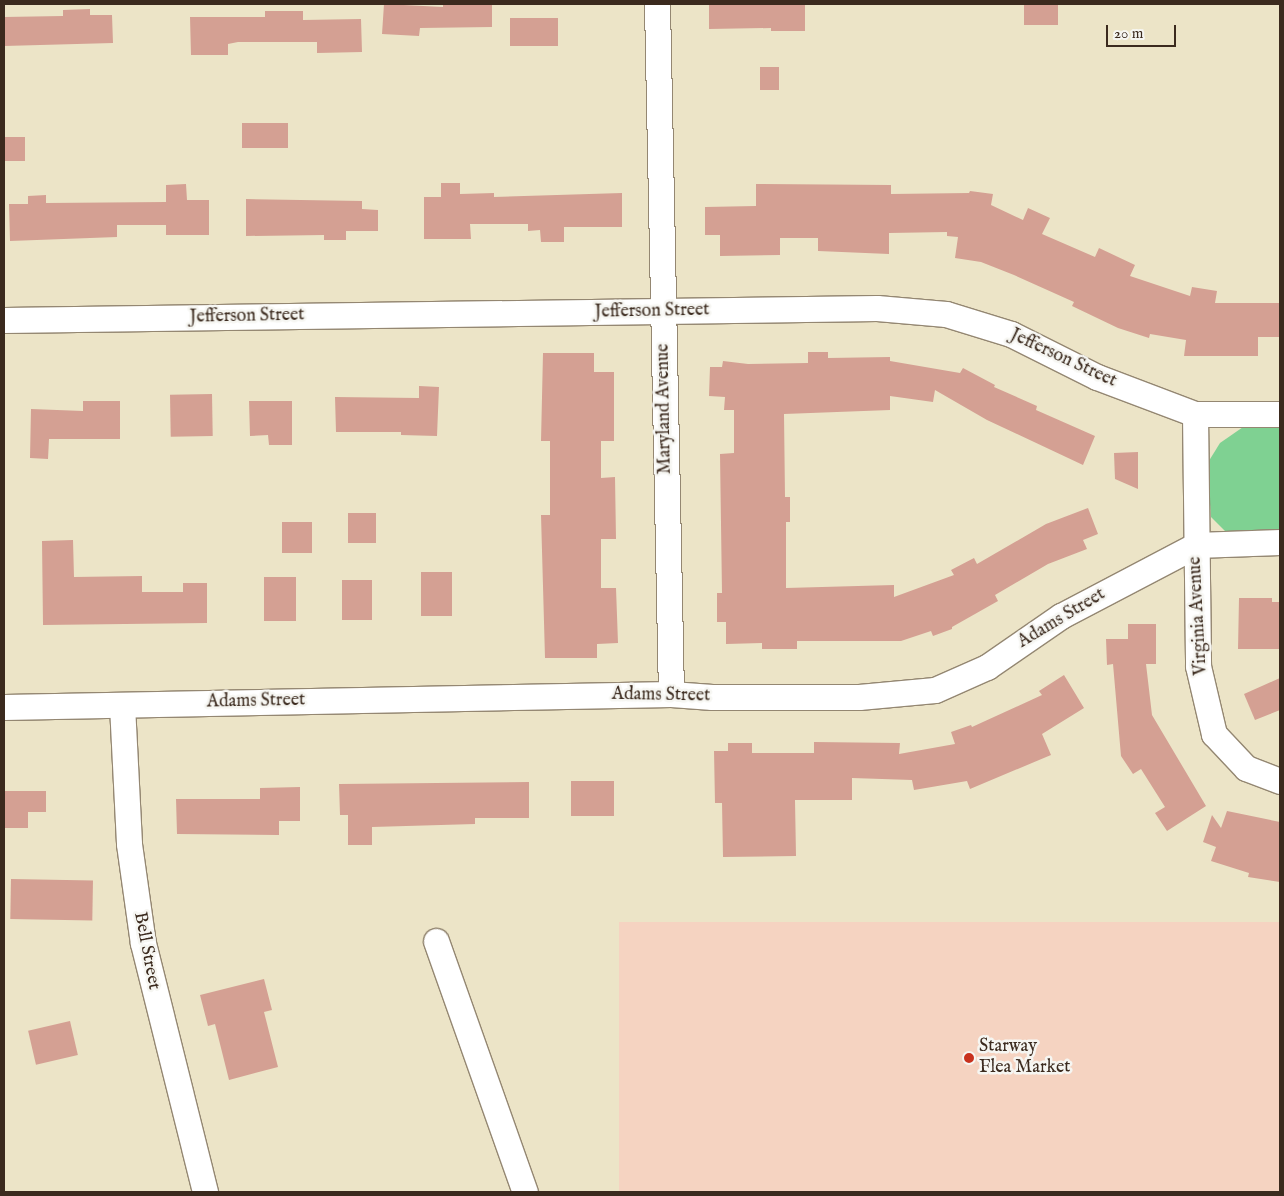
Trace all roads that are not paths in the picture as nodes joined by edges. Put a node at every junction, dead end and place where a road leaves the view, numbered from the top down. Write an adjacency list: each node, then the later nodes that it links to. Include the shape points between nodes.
1 (657, 4): 2 (street, Maryland Avenue)
2 (663, 312): 3 (street, Jefferson Street); 4 (street, Jefferson Street, via 877,308 946,314 1011,334 1096,377); 8 (street, Maryland Avenue)
3 (4, 320)
4 (1195, 414): 5 (street, Jefferson Street); 7 (street, Virginia Avenue)
5 (1280, 414)
6 (1280, 542): 7 (street, Adams Street)
7 (1196, 545): 8 (street, Adams Street, via 1061,616 987,667 934,690 859,697); 11 (street, Virginia Avenue, via 1198,666 1214,734 1246,768)
8 (671, 694): 9 (street, Adams Street)
9 (122, 704): 10 (street, Adams Street); 13 (street, Bell Street, via 129,844 143,942)
10 (4, 707)
11 (1280, 781)
12 (436, 942): 14 (street)
13 (205, 1192)
14 (525, 1192)

